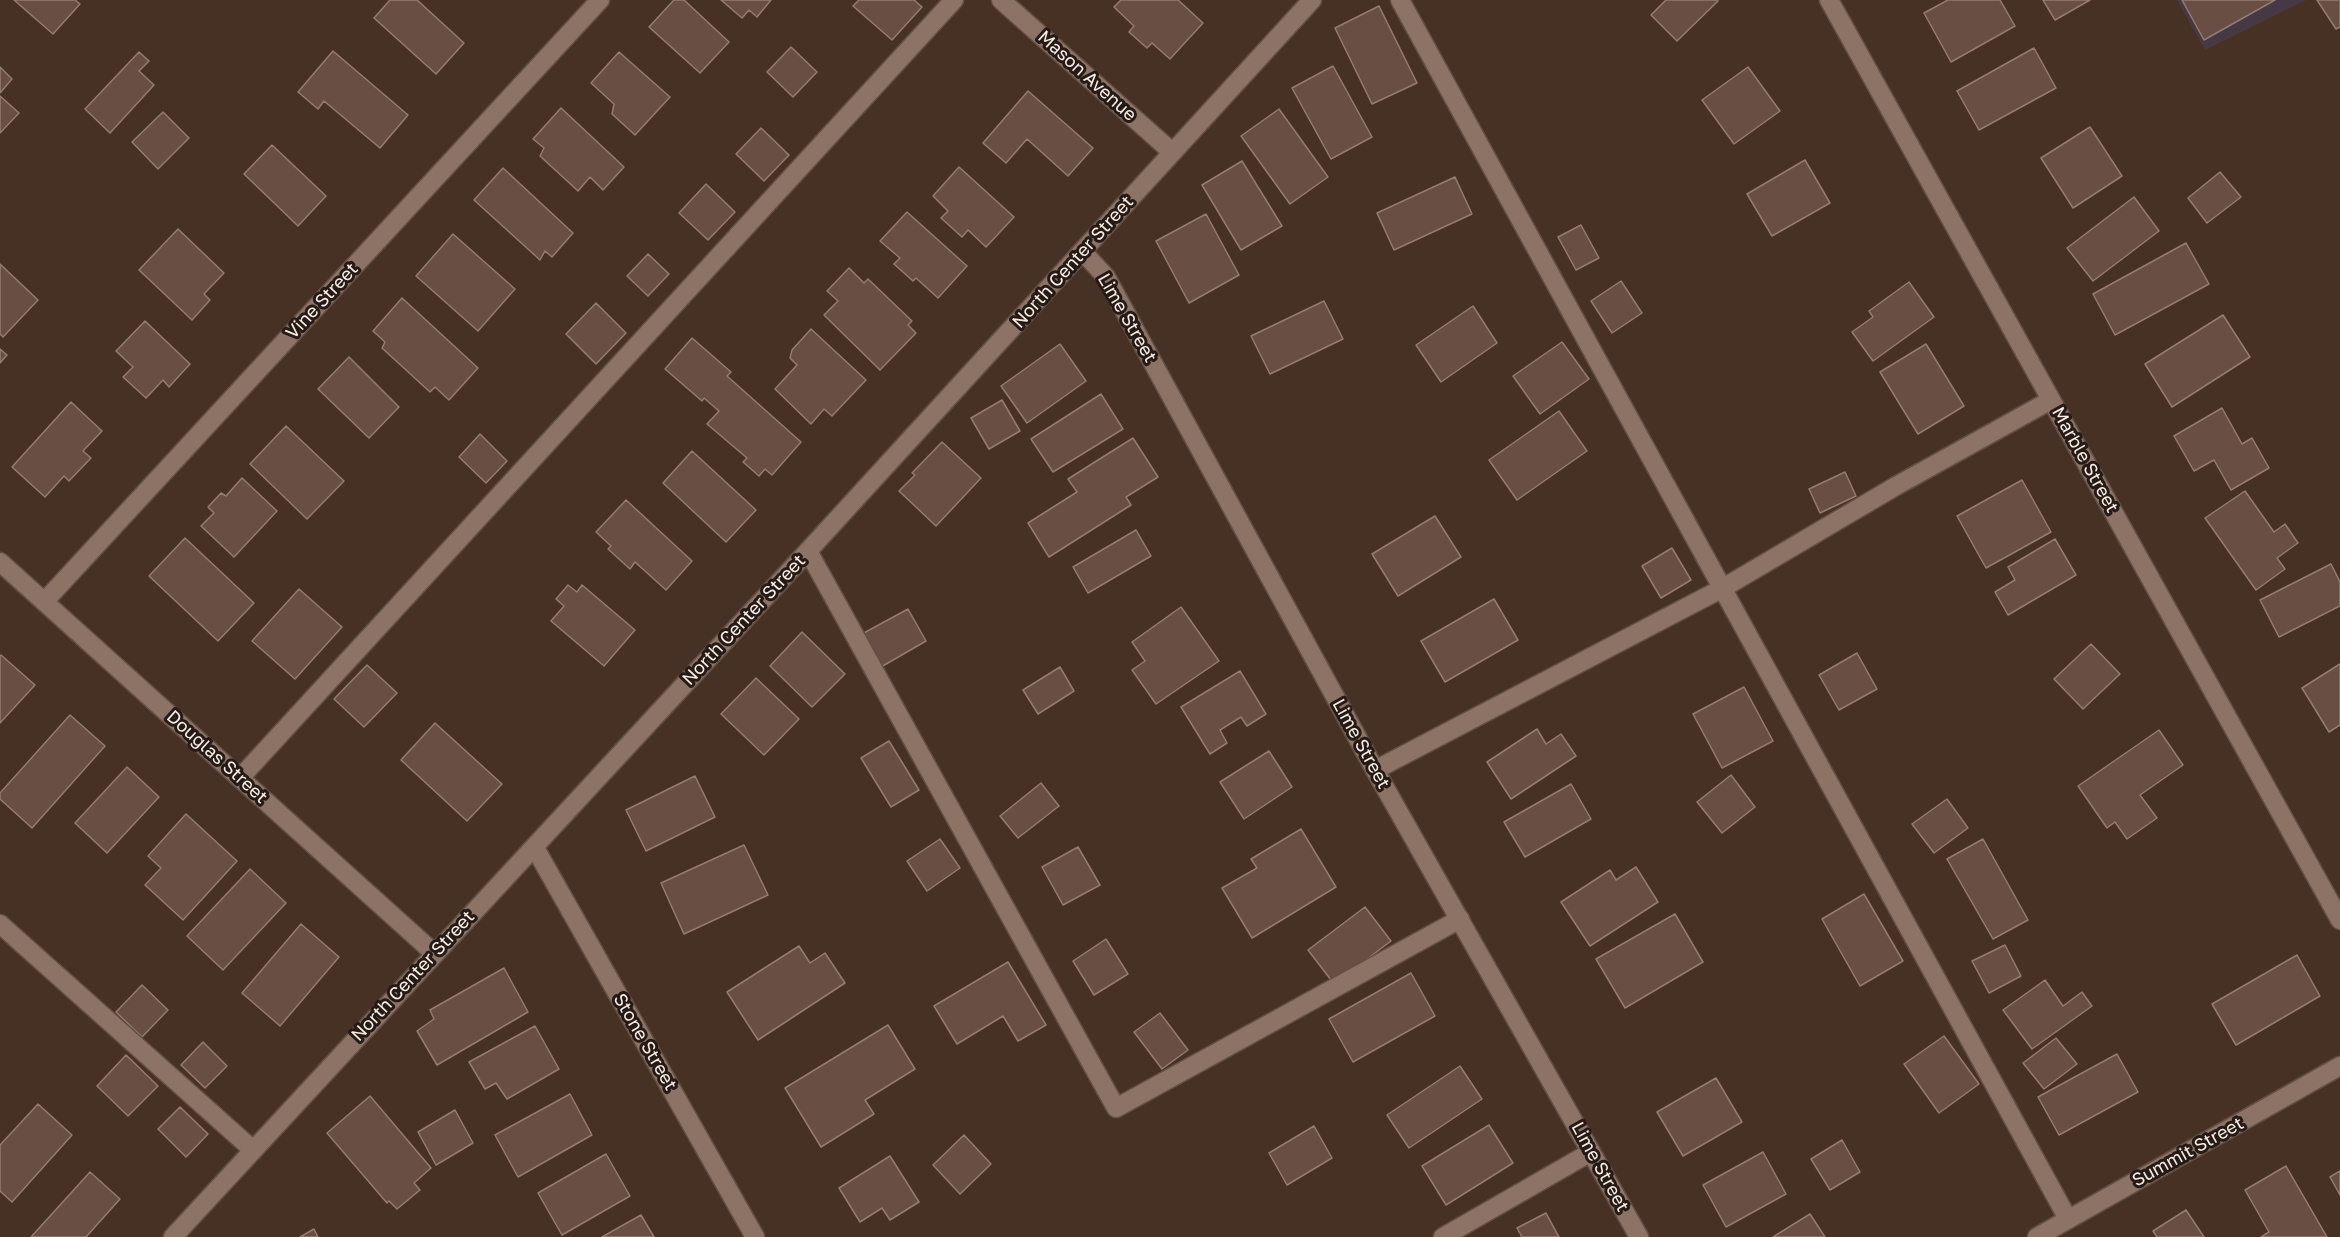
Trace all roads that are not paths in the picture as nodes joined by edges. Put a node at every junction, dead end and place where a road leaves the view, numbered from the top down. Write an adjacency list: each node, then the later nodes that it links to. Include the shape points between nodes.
1 (600, 0): 13 (street, Vine Street)
2 (954, 0): 15 (street)
3 (1001, 0): 7 (street, Mason Avenue)
4 (1312, 0): 7 (street, North Center Street)
5 (1400, 0): 12 (street)
6 (1829, 0): 9 (street, Marble Street)
7 (1172, 152): 8 (street, North Center Street)
8 (1083, 252): 10 (street, North Center Street); 14 (street, Lime Street, via 1106,278)
9 (2051, 400): 12 (street); 18 (street, Marble Street)
10 (808, 551): 16 (street, North Center Street); 17 (street, via 1116,1108)
11 (0, 562): 13 (street, Douglas Street)
12 (1723, 588): 14 (street); 24 (street)
13 (44, 602): 15 (street, Douglas Street)
14 (1375, 770): 17 (street, Lime Street)
15 (240, 778): 20 (street, Douglas Street)
16 (535, 848): 20 (street, North Center Street); 26 (street, Stone Street)
17 (1460, 919): 23 (street, Lime Street)
18 (2340, 920)
19 (0, 924): 22 (street)
20 (434, 953): 22 (street, North Center Street)
21 (2340, 1066): 24 (street, Summit Street)
22 (253, 1150): 25 (street, North Center Street)
23 (1591, 1152): 27 (street); 28 (street, Lime Street)
24 (2068, 1219): 29 (street, Summit Street)
25 (173, 1237)
26 (755, 1237)
27 (1443, 1237)
28 (1639, 1237)
29 (2037, 1237)

